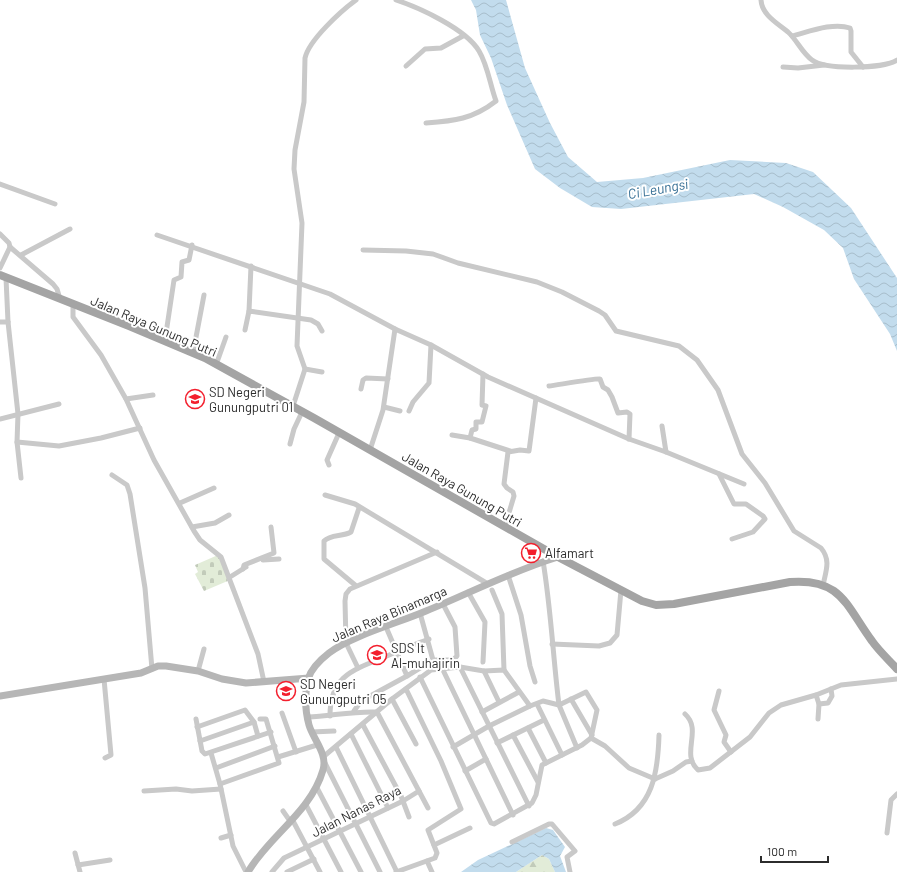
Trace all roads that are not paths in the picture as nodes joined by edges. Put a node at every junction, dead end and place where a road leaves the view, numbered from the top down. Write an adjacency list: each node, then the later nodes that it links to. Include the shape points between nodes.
1 (356, 0): 24 (street, via 312,43 307,52 304,102 294,169 302,223)
2 (396, 0): 4 (street, via 428,12)
3 (761, 0): 5 (street, via 764,12)
4 (464, 36): 8 (street, via 441,48 425,49); 11 (street, via 475,45 485,62 496,101 464,119)
5 (792, 36): 7 (street, via 814,62); 10 (street, via 825,28 850,28 851,52)
6 (897, 60): 10 (street, via 886,66)
7 (827, 64): 9 (street); 10 (street)
8 (406, 66)
9 (784, 67)
10 (862, 67)
11 (426, 123)
12 (0, 184): 13 (street)
13 (56, 204)
14 (70, 229): 20 (street)
15 (0, 234): 18 (street)
16 (158, 235): 17 (street)
17 (192, 245): 21 (street); 36 (street, via 189,260 182,262 181,277 174,280)
18 (10, 247): 20 (street); 22 (street)
19 (363, 250): 90 (street, via 424,253 537,282 599,311 616,331 672,344 692,355 718,390 742,454 765,483 794,531 825,553 828,561)
20 (21, 256): 26 (street, via 53,284)
21 (251, 266): 24 (street); 28 (street)
22 (0, 268)
23 (3, 277): 26 (main road, Jalan Raya Gunung Putri); 31 (street)
24 (300, 285): 29 (street); 32 (street, via 330,294)
25 (204, 295): 38 (street)
26 (60, 299): 27 (main road, Jalan Raya Gunung Putri)
27 (73, 305): 36 (main road, Jalan Raya Gunung Putri); 48 (street, via 73,318 101,355)
28 (249, 311): 29 (street); 33 (street)
29 (298, 319): 34 (street, via 317,323); 40 (street, via 297,346)
30 (0, 322): 31 (street)
31 (8, 322): 55 (street)
32 (395, 329): 37 (street); 43 (street)
33 (245, 330)
34 (322, 331)
35 (226, 338): 39 (street)
36 (164, 340): 38 (main road, Jalan Raya Gunung Putri)
37 (431, 345): 42 (street); 53 (street, via 429,383)
38 (192, 352): 39 (main road, Jalan Raya Gunung Putri)
39 (216, 364): 50 (main road, Jalan Raya Gunung Putri)
40 (305, 369): 41 (street); 50 (street)
41 (322, 372)
42 (483, 374): 47 (street); 61 (street, via 484,393 481,403 482,406 486,406 484,417 482,422 476,422 476,429 472,430)
43 (388, 379): 45 (street, via 366,378); 51 (street)
44 (549, 386): 62 (street, via 600,379 612,397 618,413 629,412)
45 (361, 389)
46 (153, 395): 48 (street)
47 (536, 398): 62 (street); 66 (street, via 529,451)
48 (126, 399): 58 (street)
49 (59, 404): 55 (street)
50 (293, 406): 54 (main road, Jalan Raya Gunung Putri)
51 (384, 407): 52 (street); 65 (street)
52 (400, 411)
53 (409, 411)
54 (302, 412): 59 (main road, Jalan Raya Gunung Putri); 64 (street)
55 (18, 414): 56 (street); 63 (street)
56 (0, 419)
57 (662, 426): 67 (street)
58 (140, 428): 63 (street, via 59,446); 75 (street, via 154,460)
59 (340, 433): 65 (main road, Jalan Raya Gunung Putri); 68 (street, via 327,460)
60 (452, 435): 61 (street)
61 (470, 438): 66 (street)
62 (629, 439): 67 (street)
63 (17, 442): 71 (street)
64 (290, 444)
65 (370, 450): 78 (main road, Jalan Raya Gunung Putri)
66 (510, 450): 78 (street, via 504,484 514,496)
67 (666, 452): 69 (street)
68 (329, 465)
69 (720, 474): 72 (street); 81 (street, via 734,504 746,504 765,519 753,532)
70 (112, 475): 107 (street, via 127,485 130,494 145,588)
71 (21, 478)
72 (744, 484)
73 (214, 488): 75 (street)
74 (325, 495): 76 (street, via 350,502)
75 (180, 503): 79 (street)
76 (359, 508): 82 (street); 89 (street, via 351,532 329,537 324,541 323,556)
77 (229, 515): 79 (street, via 215,522)
78 (505, 526): 83 (main road, Jalan Raya Gunung Putri)
79 (192, 527): 88 (street, via 200,540 221,556)
80 (271, 527): 86 (street, via 274,554 244,565)
81 (732, 539)
82 (437, 552): 89 (street); 91 (street)
83 (558, 557): 85 (street, Jalan Raya Binamarga); 92 (main road, Jalan Raya Gunung Putri)
84 (279, 559): 86 (street, via 264,560)
85 (543, 561): 87 (street, Jalan Raya Binamarga); 99 (street)
86 (243, 569): 88 (street)
87 (508, 575): 91 (street, Jalan Raya Binamarga); 118 (street, via 521,615)
88 (230, 577): 117 (street, via 258,654)
89 (355, 585): 98 (street, via 346,594)
90 (823, 585): 92 (main road, Jalan Raya Gunung Putri, via 790,582 664,605 649,604); 108 (main road, Jalan Raya Gunung Putri, via 840,596 872,642)
91 (490, 587): 93 (street, Jalan Raya Binamarga); 109 (street, via 502,614)
92 (621, 590): 99 (street, via 617,635 610,643 599,646)
93 (468, 592): 94 (street, Jalan Raya Binamarga); 103 (street, via 484,622)
94 (443, 604): 95 (street, Jalan Raya Binamarga); 102 (street, via 455,627 457,658)
95 (420, 614): 96 (street, Jalan Raya Binamarga); 97 (street)
96 (386, 627): 98 (street, Jalan Raya Binamarga); 101 (street)
97 (428, 639): 101 (street); 102 (street)
98 (346, 643): 105 (street); 114 (street, Jalan Raya Binamarga, via 324,658)
99 (552, 644): 129 (street)
100 (204, 649): 110 (street)
101 (396, 652): 105 (street); 112 (street)
102 (433, 660): 112 (street)
103 (483, 662)
104 (460, 667): 106 (street); 111 (street); 134 (street)
105 (358, 668): 137 (street, via 342,678 336,687 330,702)
106 (442, 668): 113 (street, via 431,670); 152 (street)
107 (152, 669): 110 (street, via 166,666); 115 (street)
108 (897, 669)
109 (504, 670): 111 (street); 122 (street)
110 (198, 671): 117 (street, via 234,682)
111 (484, 671): 127 (street)
112 (407, 676): 132 (street, via 361,701)
113 (420, 677): 119 (street); 163 (street)
114 (309, 678): 117 (street); 138 (street)
115 (104, 679): 124 (street); 170 (street, via 111,755)
116 (897, 679): 120 (street, via 854,682)
117 (264, 682)
118 (535, 682)
119 (406, 689): 125 (street); 203 (street, via 461,809 429,829)
120 (831, 689): 123 (street); 130 (street, via 832,696 829,702)
121 (719, 691): 166 (street, via 714,710 726,734 724,742)
122 (519, 692): 127 (street); 131 (street)
123 (816, 695): 130 (street); 166 (street, via 772,710 750,737)
124 (0, 696)
125 (392, 699): 133 (street); 159 (street)
126 (571, 699): 129 (street); 156 (street); 156 (street, via 589,693 597,710)
127 (499, 702): 134 (street)
128 (537, 704): 129 (street, via 546,701); 131 (street); 142 (street)
129 (559, 704): 164 (street)
130 (819, 704): 141 (street)
131 (530, 706): 145 (street)
132 (354, 711): 133 (street); 137 (street)
133 (377, 712): 144 (street); 182 (street, Jalan Nanas Raya)
134 (482, 712): 145 (street)
135 (282, 713): 165 (street)
136 (685, 714): 173 (street, via 693,725)
137 (330, 716): 138 (street)
138 (308, 718): 150 (street)
139 (196, 719): 146 (street)
140 (260, 719): 149 (street, via 266,720)
141 (818, 719)
142 (544, 720): 147 (street); 168 (street)
143 (254, 722): 146 (street, via 245,710); 155 (street); 157 (street)
144 (363, 725): 151 (street); 184 (street)
145 (489, 726): 152 (street); 158 (street)
146 (197, 727): 157 (street)
147 (528, 728): 153 (street); 174 (street)
148 (334, 731): 150 (street)
149 (271, 732): 155 (street); 161 (street)
150 (312, 732): 160 (street)
151 (351, 734): 162 (street); 187 (street)
152 (475, 735): 163 (street); 172 (street)
153 (513, 735): 158 (street); 178 (street)
154 (659, 735): 177 (street)
155 (258, 736): 167 (street)
156 (592, 737): 164 (street); 177 (street, via 629,768)
157 (200, 741): 167 (street, via 204,753)
158 (497, 743): 186 (street)
159 (416, 744)
160 (318, 745): 165 (street); 171 (street)
161 (275, 746): 169 (street); 175 (street)
162 (336, 747): 171 (street); 191 (street)
163 (453, 747): 176 (street)
164 (577, 748): 168 (street)
165 (296, 752): 169 (street)
166 (731, 752): 173 (street, via 704,770 698,770)
167 (211, 753): 175 (street)
168 (562, 754): 174 (street)
169 (278, 757): 179 (street, via 279,763 276,765)
170 (104, 758)
171 (324, 759): 180 (street, via 323,770); 194 (street)
172 (486, 759): 176 (street); 190 (street)
173 (692, 761): 177 (street)
174 (546, 763): 178 (street, via 541,767)
175 (216, 768): 179 (street)
176 (465, 772): 190 (street, via 492,824)
177 (655, 779): 195 (street, via 647,796 636,810 626,820)
178 (538, 783): 186 (street, via 536,796)
179 (221, 786): 181 (street, via 192,791); 199 (street)
180 (316, 786): 185 (street); 197 (street)
181 (144, 791)
182 (419, 791): 184 (street, Jalan Nanas Raya); 188 (street)
183 (897, 794): 198 (street, via 891,800)
184 (403, 801): 187 (street, Jalan Nanas Raya); 192 (street)
185 (305, 803): 193 (street); 201 (street)
186 (530, 806): 190 (street)
187 (388, 808): 191 (street, Jalan Nanas Raya)
188 (428, 808)
189 (283, 811): 193 (street)
190 (513, 815)
191 (371, 816): 194 (street, Jalan Nanas Raya); 218 (street)
192 (409, 817)
193 (291, 820): 204 (street); 210 (street)
194 (355, 824): 197 (street, Jalan Nanas Raya); 217 (street)
195 (614, 824)
196 (470, 828): 203 (street)
197 (340, 832): 201 (street, Jalan Nanas Raya); 216 (street)
198 (887, 833)
199 (231, 835): 200 (street); 210 (street, via 233,846)
200 (221, 838)
201 (324, 840): 204 (street, Jalan Nanas Raya); 215 (street)
202 (512, 842): 220 (street, via 552,824 576,851 567,857)
203 (434, 845): 208 (street, via 438,855)
204 (308, 848): 206 (street); 212 (street, Jalan Nanas Raya, via 284,858)
205 (76, 853): 209 (street)
206 (314, 859): 213 (street); 214 (street)
207 (110, 860): 209 (street)
208 (427, 861): 218 (street); 219 (street)
209 (78, 865): 211 (street)
210 (246, 871)
211 (80, 872)
212 (272, 872)
213 (287, 872)
214 (320, 872)
215 (341, 872)
216 (361, 872)
217 (380, 872)
218 (396, 872)
219 (432, 872)
220 (570, 872)

